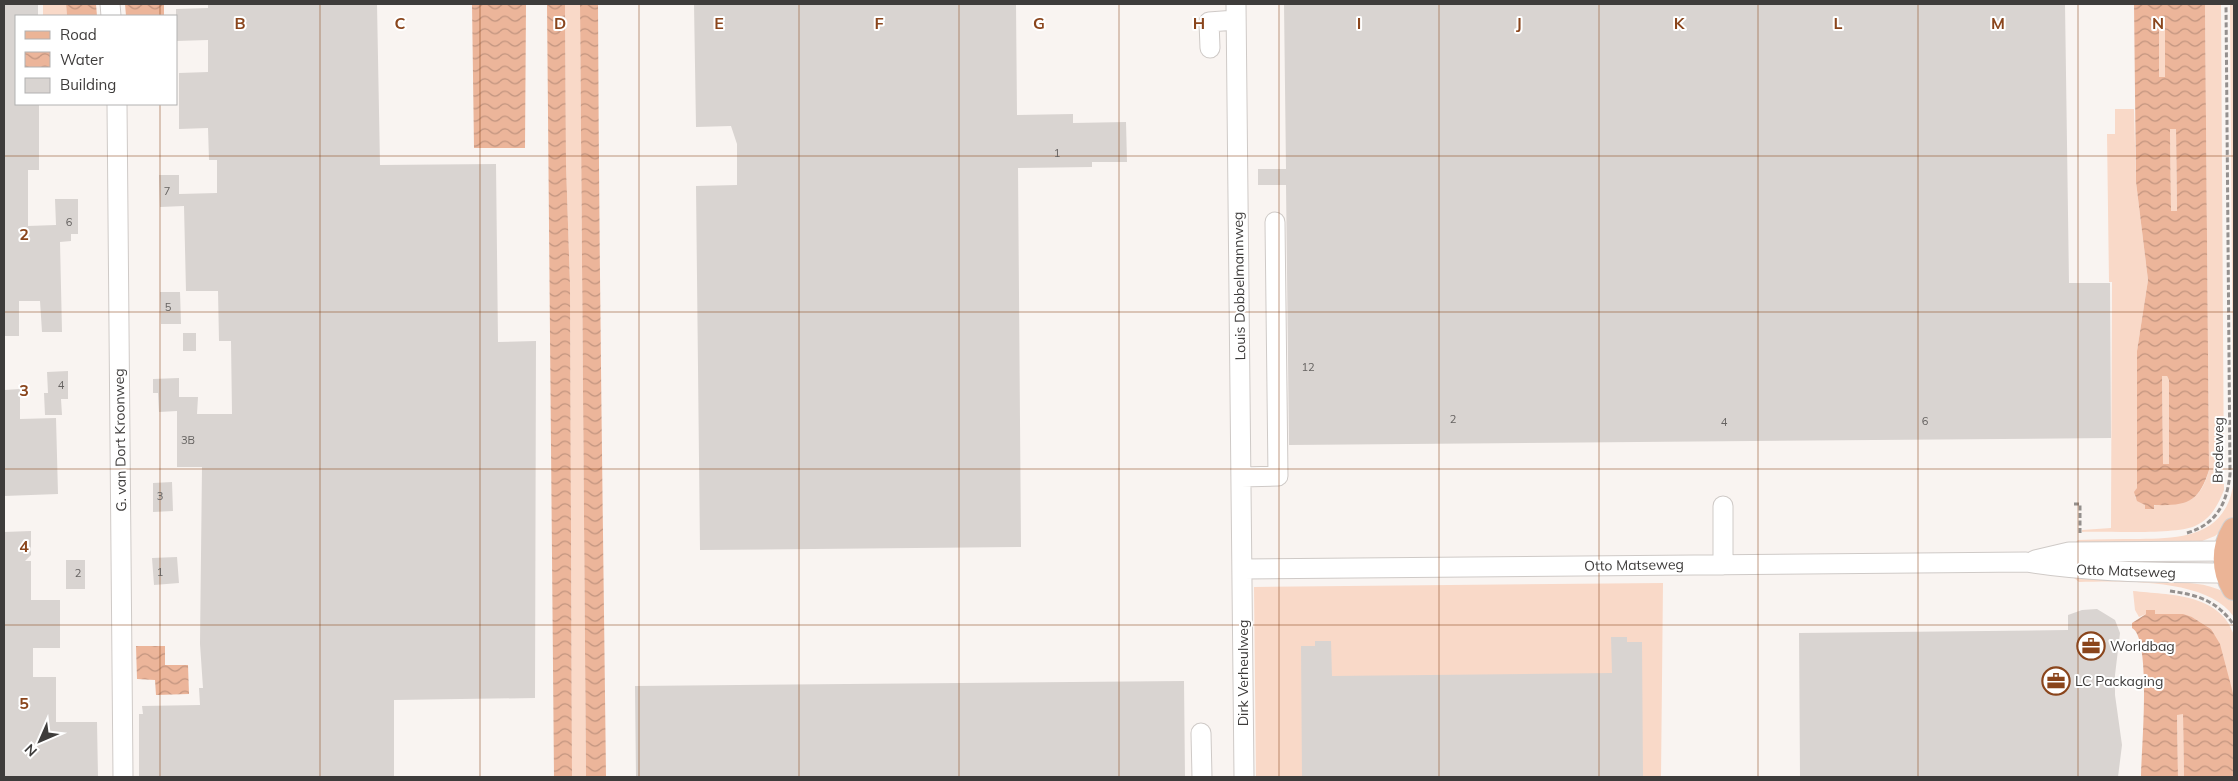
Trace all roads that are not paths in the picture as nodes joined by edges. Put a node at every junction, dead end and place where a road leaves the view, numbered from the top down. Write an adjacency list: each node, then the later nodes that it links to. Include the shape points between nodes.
1 (1236, 12): 2 (street, via 1209,22); 5 (street, Louis Dobbelmannweg)
2 (1210, 48)
3 (117, 105): 12 (street, G. van Dort Kroonweg)
4 (1275, 222): 5 (street, via 1278,476)
5 (1241, 477): 10 (street, Louis Dobbelmannweg)
6 (1723, 506): 9 (street)
7 (2026, 562): 8 (street, Otto Matseweg, via 2141,573); 8 (street, Otto Matseweg, via 2069,552); 9 (street, Otto Matseweg)
8 (2231, 563)
9 (1723, 564): 10 (street, Otto Matseweg)
10 (1242, 569): 14 (street, Dirk Verheulweg)
11 (1201, 733): 13 (street)
12 (123, 777)
13 (1202, 777)
14 (1244, 777)

